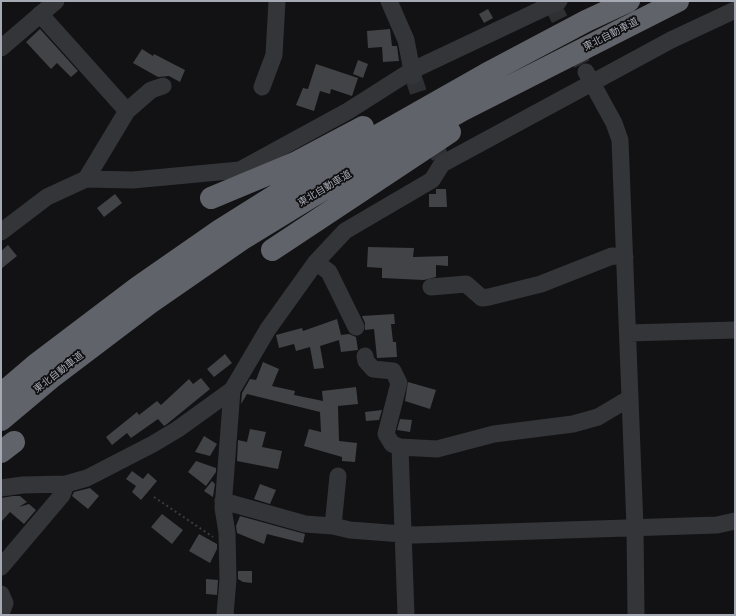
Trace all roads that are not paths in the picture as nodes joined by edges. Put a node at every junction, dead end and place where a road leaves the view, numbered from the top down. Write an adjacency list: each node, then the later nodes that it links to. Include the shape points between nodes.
1 (56, 1): 8 (street)
2 (277, 1): 15 (street, via 274,55)
3 (389, 1): 12 (street, via 406,40)
4 (559, 1): 12 (street)
5 (629, 1): 9 (highway, 東北自動車道)
6 (678, 1): 10 (highway, 東北自動車道)
7 (735, 10): 13 (street)
8 (40, 14): 11 (street); 16 (street)
9 (586, 21): 18 (highway, via 483,65 295,163); 29 (highway, 東北自動車道, via 486,74 306,176 220,230 138,287)
10 (619, 30): 20 (highway, via 413,155); 31 (highway, 東北自動車道, via 421,133 244,238 150,303 51,378)
11 (1, 48)
12 (412, 73): 17 (street, via 240,170 133,180)
13 (589, 77): 21 (street, via 620,140); 22 (street, via 441,161 432,180 345,231)
14 (163, 86): 16 (street, via 151,90)
15 (262, 87)
16 (127, 111): 17 (street)
17 (86, 179): 19 (street, via 47,197)
18 (211, 198)
19 (1, 232)
20 (272, 250)
21 (625, 257): 23 (street, via 612,256 541,284 489,297 482,298 466,284); 26 (street)
22 (316, 262): 24 (street, via 329,272); 28 (street, via 268,329)
23 (431, 287)
24 (356, 327)
25 (735, 330): 26 (street)
26 (628, 334): 30 (street)
27 (365, 356): 32 (street, via 373,369 393,371 396,375 398,383 386,434 392,444)
28 (232, 390): 34 (street, via 153,444 87,478); 36 (street)
29 (1, 394)
30 (630, 398): 32 (street, via 598,417 573,424 494,434 437,449); 39 (street)
31 (1, 420)
32 (400, 447): 40 (street)
33 (338, 476): 38 (street)
34 (66, 484): 35 (street); 41 (street, via 62,495)
35 (1, 488)
36 (223, 501): 38 (street, via 305,524); 42 (street, via 228,546)
37 (735, 521): 39 (street, via 717,525)
38 (334, 526): 40 (street, via 350,530)
39 (635, 527): 40 (street); 44 (street)
40 (404, 534): 43 (street)
41 (1, 567)
42 (225, 615)
43 (406, 615)
44 (636, 615)

